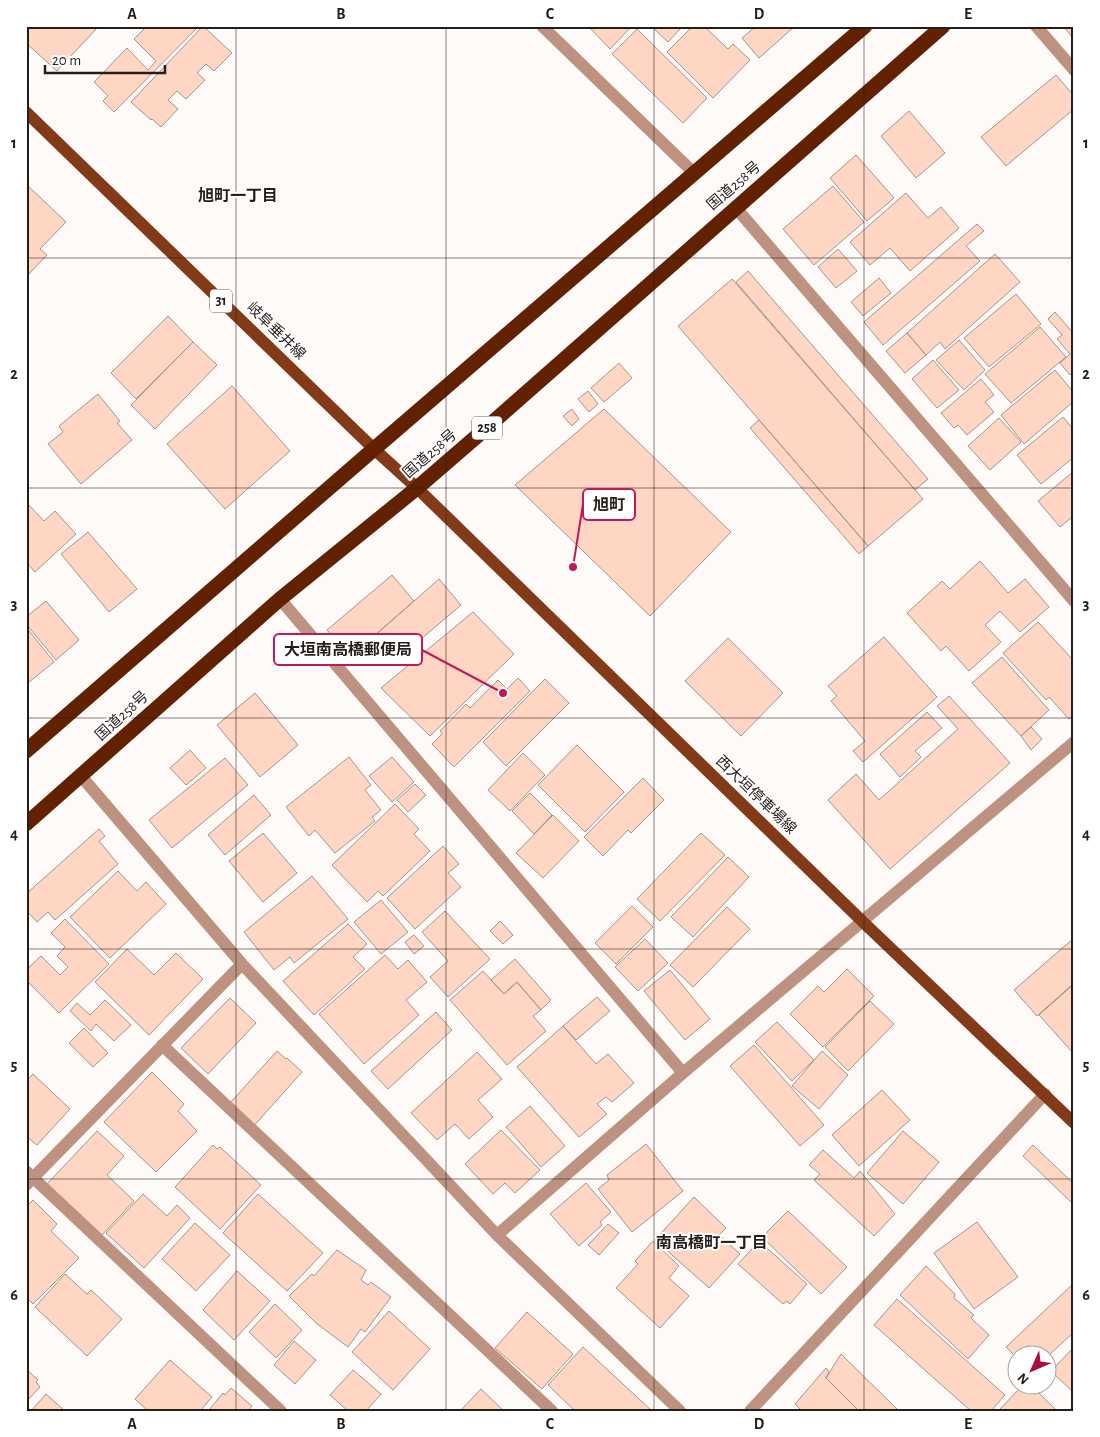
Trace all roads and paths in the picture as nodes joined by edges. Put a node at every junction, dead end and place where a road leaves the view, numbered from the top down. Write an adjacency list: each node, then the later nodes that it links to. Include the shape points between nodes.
1 (542, 26): 7 (street)
2 (864, 26): 7 (highway)
3 (943, 26): 8 (highway, 国道258号 / 258)
4 (1036, 26): 5 (street)
5 (1074, 70)
6 (26, 112): 9 (main road, 岐阜垂井線 / 31)
7 (694, 173): 9 (highway)
8 (736, 208): 10 (highway, 国道258号 / 258); 12 (street)
9 (374, 448): 10 (main road, 岐阜垂井線 / 31); 14 (highway)
10 (417, 488): 11 (highway, 国道258号 / 258); 17 (main road, 西大垣停車場線)
11 (280, 599): 15 (highway, 国道258号 / 258); 20 (street)
12 (1074, 601)
13 (1074, 742): 17 (street)
14 (26, 751)
15 (81, 776): 16 (highway, 国道258号 / 258); 18 (street)
16 (26, 824)
17 (863, 922): 20 (street); 21 (main road, 西大垣停車場線)
18 (242, 964): 19 (street); 24 (street)
19 (162, 1045): 23 (street); 26 (street)
20 (683, 1073): 24 (street)
21 (1045, 1094): 22 (main road, 西大垣停車場線); 28 (street)
22 (1074, 1123)
23 (29, 1178): 25 (street)
24 (498, 1235): 27 (street)
25 (281, 1411)
26 (552, 1411)
27 (680, 1411)
28 (750, 1411)

